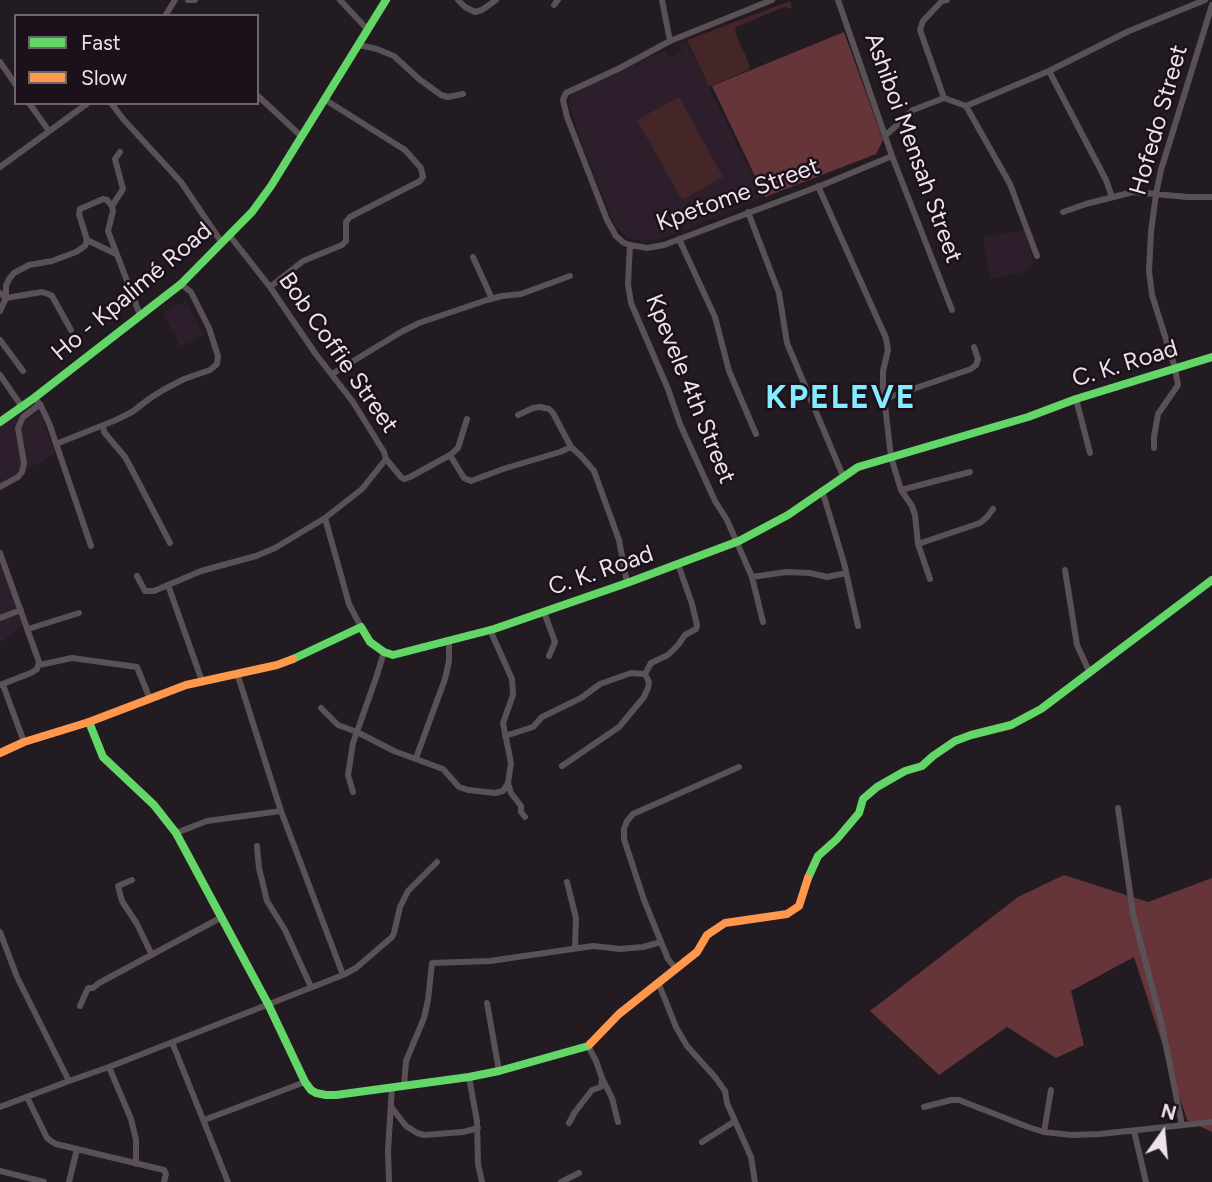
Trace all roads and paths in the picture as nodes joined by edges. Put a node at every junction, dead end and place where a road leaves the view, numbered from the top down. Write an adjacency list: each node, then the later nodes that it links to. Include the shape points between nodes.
1 (188, 0): 2 (street)
2 (195, 0)
3 (340, 0): 13 (street)
4 (386, 0): 13 (street, Ho - Kpalimé Road)
5 (458, 0): 6 (street, via 475,12)
6 (496, 0)
7 (662, 0): 14 (street)
8 (772, 0): 14 (street)
9 (838, 0): 29 (street, Ashiboi Mensah Street)
10 (944, 0): 21 (street, via 920,30)
11 (1205, 0): 17 (street)
12 (1212, 5): 34 (street, Hofedo Street)
13 (368, 30): 15 (street, Ho - Kpalimé Road)
14 (670, 41): 44 (street, Kpetome Street, via 569,90 563,100 612,230)
15 (359, 45): 19 (street, via 394,56 441,95); 22 (street, Ho - Kpalimé Road)
16 (0, 62): 18 (street)
17 (1049, 71): 26 (street); 35 (street)
18 (14, 82)
19 (463, 94)
20 (259, 97): 28 (street)
21 (944, 98): 26 (street); 29 (street, via 913,110)
22 (324, 99): 28 (street, Ho - Kpalimé Road); 50 (street, via 405,150 423,177 348,219 342,245 303,261)
23 (30, 105): 27 (street)
24 (85, 105): 27 (street)
25 (113, 105): 43 (street, via 181,182)
26 (966, 106): 46 (street, via 1010,184)
27 (49, 131): 32 (street)
28 (301, 136): 40 (street, Ho - Kpalimé Road, via 271,186)
29 (886, 136): 31 (street, Ashiboi Mensah Street)
30 (120, 152): 37 (street, via 115,159 122,188)
31 (892, 156): 33 (street, Kpetome Street); 54 (street, Ashiboi Mensah Street)
32 (0, 167)
33 (818, 186): 38 (street, Kpetome Street); 64 (street, via 886,338)
34 (1156, 194): 35 (street, via 1133,192); 36 (street); 60 (street, Hofedo Street, via 1149,271)
35 (1112, 197): 39 (street)
36 (1212, 197)
37 (112, 206): 42 (street, via 103,199 79,210); 45 (street, via 108,231)
38 (748, 212): 41 (street, Kpetome Street); 81 (street, via 779,293 787,343)
39 (1063, 212)
40 (230, 236): 43 (street, Ho - Kpalimé Road); 50 (street, Bob Coffie Street)
41 (679, 239): 44 (street, Kpetome Street, via 664,245); 72 (street, via 715,317 729,371)
42 (87, 240): 45 (street); 51 (street, via 83,248 14,273)
43 (222, 243): 49 (street, Ho - Kpalimé Road)
44 (630, 245): 87 (street, Kpevele 4th Street, via 631,303 680,424)
45 (116, 254): 55 (street)
46 (1037, 256)
47 (473, 257): 52 (street)
48 (570, 276): 52 (street)
49 (180, 284): 55 (street, Ho - Kpalimé Road); 71 (street, via 191,292 209,328 217,364)
50 (270, 287): 62 (street, Bob Coffie Street)
51 (3, 296): 53 (street); 56 (street, via 42,292 52,296)
52 (492, 299): 62 (street, via 419,323)
53 (0, 310)
54 (951, 310)
55 (140, 315): 66 (street, Ho - Kpalimé Road)
56 (71, 330)
57 (0, 340): 61 (street)
58 (974, 347): 64 (street, via 978,359 971,369)
59 (1212, 357): 60 (street, C. K. Road)
60 (1175, 368): 65 (street, C. K. Road); 75 (street, via 1178,385 1158,414)
61 (23, 371)
62 (332, 374): 79 (street, Bob Coffie Street)
63 (0, 375): 67 (street)
64 (884, 399): 78 (street)
65 (1076, 399): 76 (street); 78 (street, C. K. Road)
66 (37, 401): 67 (street, Ho - Kpalimé Road); 73 (street); 82 (street, via 19,423 22,472)
67 (22, 407): 70 (street, Ho - Kpalimé Road)
68 (518, 415): 74 (street, via 533,408 549,409)
69 (467, 419): 77 (street, via 460,446)
70 (0, 422)
71 (103, 426): 73 (street); 88 (street, via 131,466)
72 (756, 434)
73 (56, 444): 90 (street)
74 (571, 447): 77 (street, via 471,481 464,478); 99 (street, via 598,481 619,540)
75 (1154, 448)
76 (1090, 453)
77 (450, 455): 79 (street, via 404,479)
78 (891, 457): 81 (street, C. K. Road); 84 (street)
79 (386, 459): 86 (street, Bob Coffie Street, via 362,489)
80 (970, 472): 84 (street)
81 (843, 476): 83 (street, C. K. Road)
82 (0, 487)
83 (822, 490): 87 (street, C. K. Road, via 778,521); 94 (street)
84 (901, 490): 89 (street, via 915,515)
85 (993, 509): 89 (street, via 980,523)
86 (325, 518): 100 (street, Bob Coffie Street, via 275,548); 107 (street, via 349,604)
87 (736, 542): 92 (street, C. K. Road); 96 (street, Kpevele 4th Street)
88 (170, 543)
89 (918, 544): 97 (street)
90 (91, 546)
91 (0, 553): 101 (street)
92 (678, 564): 99 (street, C. K. Road); 116 (street, via 697,628 668,655 651,663)
93 (1065, 570): 114 (street, via 1077,645)
94 (846, 573): 96 (street, via 827,577 786,572); 106 (street)
95 (137, 576): 100 (street, via 148,592)
96 (752, 577): 105 (street, Kpevele 4th Street)
97 (930, 579)
98 (1212, 580): 114 (street)
99 (627, 583): 102 (street, C. K. Road)
100 (168, 585): 117 (street)
101 (21, 610): 104 (street); 108 (street)
102 (544, 612): 109 (street, C. K. Road); 112 (street, via 555,642)
103 (79, 613): 108 (street)
104 (0, 618)
105 (763, 622)
106 (858, 626)
107 (361, 628): 111 (street); 115 (street, via 296,658)
108 (28, 629): 113 (street)
109 (490, 630): 110 (street, C. K. Road); 123 (street, via 512,679 513,695 503,723)
110 (450, 640): 111 (street, C. K. Road, via 397,655); 126 (street, via 445,679)
111 (384, 652): 122 (street)
112 (549, 656)
113 (39, 665): 118 (street); 119 (street, via 72,658 136,667)
114 (1088, 671): 144 (street, via 1025,718 955,741 922,765 877,786 863,799 859,813 818,856 799,906 788,914 726,923 707,935 697,952)
115 (237, 673): 117 (street); 132 (street)
116 (645, 674): 123 (street, via 631,673 600,684 542,717 533,727); 127 (street, via 649,682 644,697 619,727)
117 (202, 681): 119 (street)
118 (2, 685): 124 (street)
119 (150, 699): 121 (street)
120 (321, 708): 122 (street, via 335,723)
121 (89, 722): 124 (street); 134 (street, via 103,757 155,805)
122 (357, 732): 126 (street); 130 (street, via 348,775)
123 (505, 736): 129 (street, via 511,763)
124 (24, 742): 125 (street)
125 (0, 752)
126 (416, 758): 129 (street, via 443,769 468,790 495,793)
127 (562, 766)
128 (739, 767): 141 (street, via 632,814 627,821 624,839)
129 (508, 783): 133 (street)
130 (353, 792)
131 (1118, 808): 171 (street, via 1133,914)
132 (281, 811): 134 (street, via 207,821); 145 (street)
133 (525, 817)
134 (176, 834): 139 (street)
135 (257, 846): 147 (street, via 267,901)
136 (436, 862): 145 (street, via 408,891 392,937)
137 (132, 880): 143 (street, via 118,886 122,901)
138 (567, 882): 142 (street, via 576,918)
139 (222, 917): 143 (street); 149 (street)
140 (0, 932): 157 (street, via 17,977)
141 (661, 942): 142 (street, via 643,947); 144 (street)
142 (575, 948): 159 (street, via 432,964 424,1018 405,1061)
143 (152, 955): 150 (street, via 88,988)
144 (676, 969): 146 (street)
145 (343, 975): 147 (street)
146 (658, 982): 152 (street); 167 (street, via 682,1037 723,1088)
147 (311, 987): 149 (street)
148 (487, 1003): 154 (street)
149 (268, 1004): 151 (street); 158 (street)
150 (80, 1006)
151 (172, 1042): 153 (street); 166 (street)
152 (588, 1046): 154 (street); 156 (street)
153 (109, 1067): 157 (street); 177 (street, via 131,1119)
154 (499, 1071): 155 (street)
155 (469, 1077): 159 (street); 172 (street)
156 (602, 1078): 168 (street); 170 (street, via 601,1087 592,1090)
157 (69, 1080): 162 (street)
158 (304, 1082): 160 (street, via 326,1095); 166 (street)
159 (404, 1086): 160 (street)
160 (392, 1087): 165 (street)
161 (1051, 1090): 174 (street)
162 (27, 1097): 163 (street); 176 (street, via 47,1138)
163 (0, 1107)
164 (924, 1107): 174 (street, via 964,1101)
165 (392, 1108): 172 (street, via 406,1126 424,1135); 184 (street)
166 (204, 1119): 183 (street)
167 (735, 1121): 175 (street); 187 (street, via 751,1157)
168 (618, 1122)
169 (1212, 1122): 171 (street)
170 (569, 1123)
171 (1182, 1125): 173 (street)
172 (478, 1128): 185 (street)
173 (1134, 1131): 174 (street, via 1082,1136); 188 (street)
174 (1044, 1132)
175 (702, 1142)
176 (77, 1149): 177 (street); 181 (street)
177 (136, 1164): 182 (street, via 164,1170)
178 (0, 1171): 180 (street)
179 (579, 1173): 186 (street)
180 (44, 1182)
181 (69, 1182)
182 (164, 1182)
183 (228, 1182)
184 (389, 1182)
185 (482, 1182)
186 (561, 1182)
187 (755, 1182)
188 (1146, 1182)

